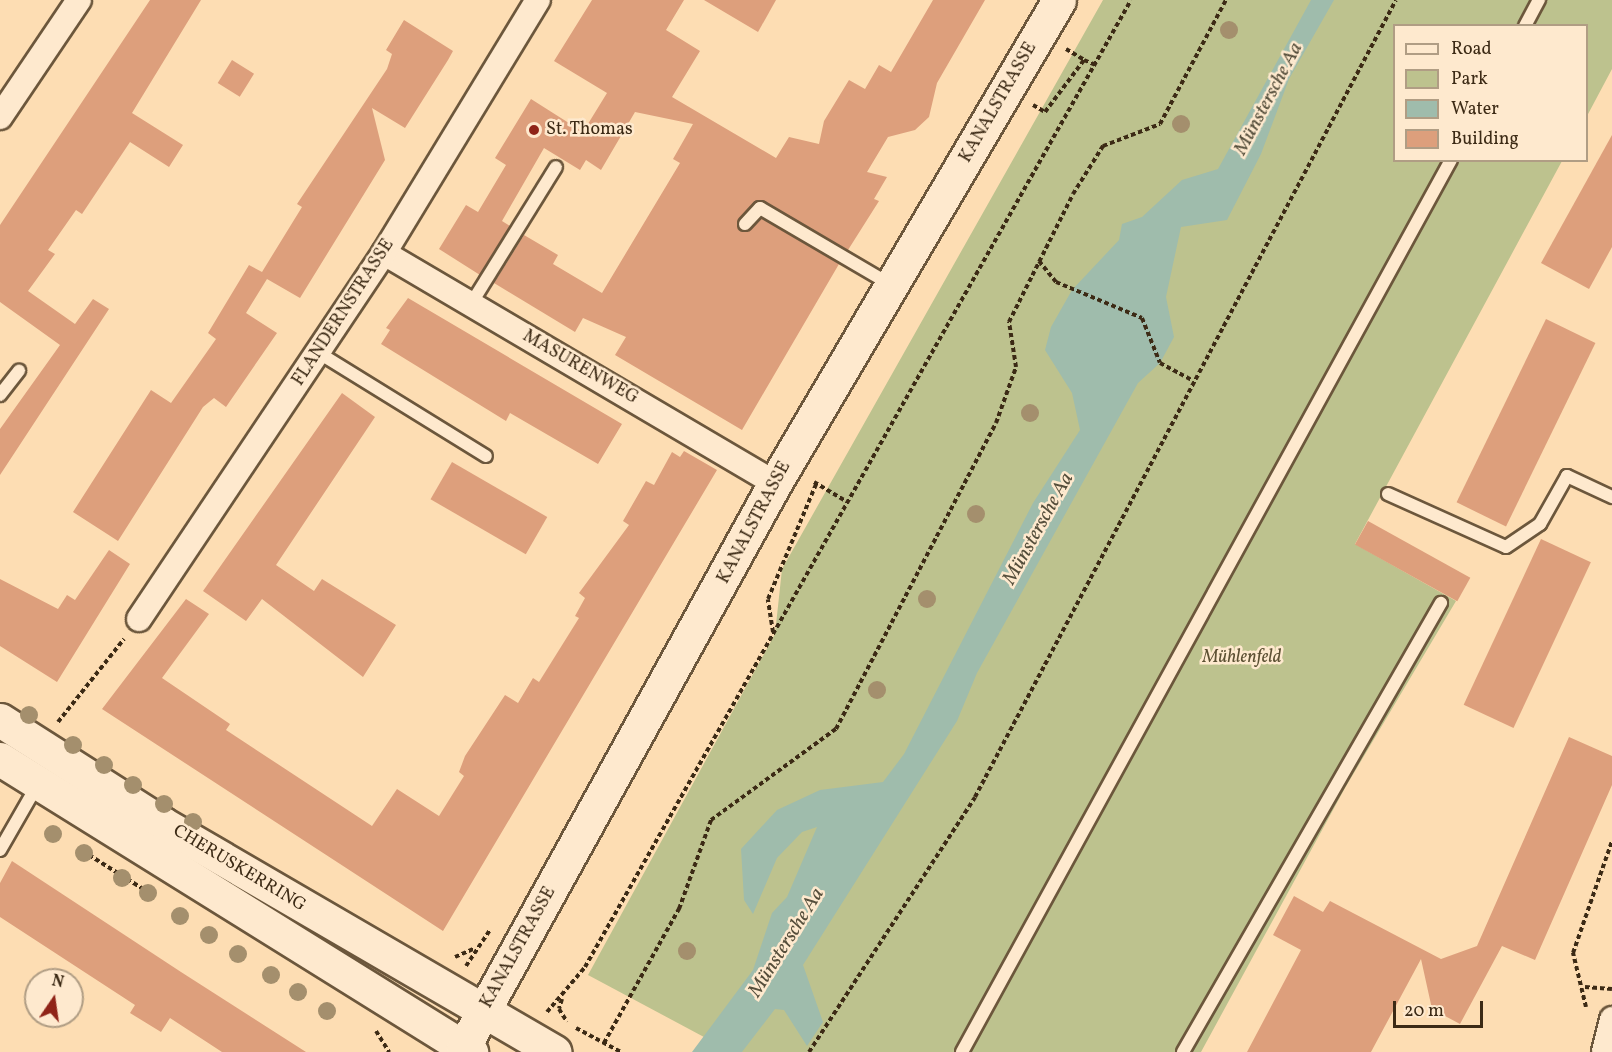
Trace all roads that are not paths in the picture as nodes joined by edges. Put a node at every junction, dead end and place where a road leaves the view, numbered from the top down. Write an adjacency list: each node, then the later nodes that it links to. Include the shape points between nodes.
1 (79, 0): 6 (street)
2 (538, 0): 10 (street, FLANDERNSTRASSE)
3 (1539, 0): 5 (lane)
4 (1054, 3): 11 (main road, KANALSTRASSE)
5 (1526, 24)
6 (0, 117)
7 (1449, 162): 30 (lane)
8 (556, 167): 12 (lane)
9 (745, 225): 11 (lane, via 760,208)
10 (384, 253): 12 (street, MASURENWEG); 13 (street, FLANDERNSTRASSE)
11 (892, 285): 17 (main road, KANALSTRASSE)
12 (471, 304): 17 (street, MASURENWEG)
13 (319, 353): 16 (lane); 21 (street, FLANDERNSTRASSE)
14 (19, 371): 15 (lane)
15 (0, 395)
16 (486, 456)
17 (776, 483): 26 (main road, KANALSTRASSE)
18 (1388, 494): 19 (lane, via 1506,547 1540,524 1567,476)
19 (1612, 497)
20 (1441, 603): 31 (lane)
21 (139, 619)
22 (0, 720): 26 (main road, CHERUSKERRING)
23 (0, 759): 24 (main road, CHERUSKERRING)
24 (39, 783): 25 (lane); 28 (main road, CHERUSKERRING)
25 (0, 850)
26 (481, 1014): 28 (main road, KANALSTRASSE); 29 (main road, CHERUSKERRING)
27 (1612, 1019): 32 (street)
28 (465, 1050)
29 (554, 1052)
30 (962, 1052)
31 (1183, 1052)
32 (1604, 1052)

